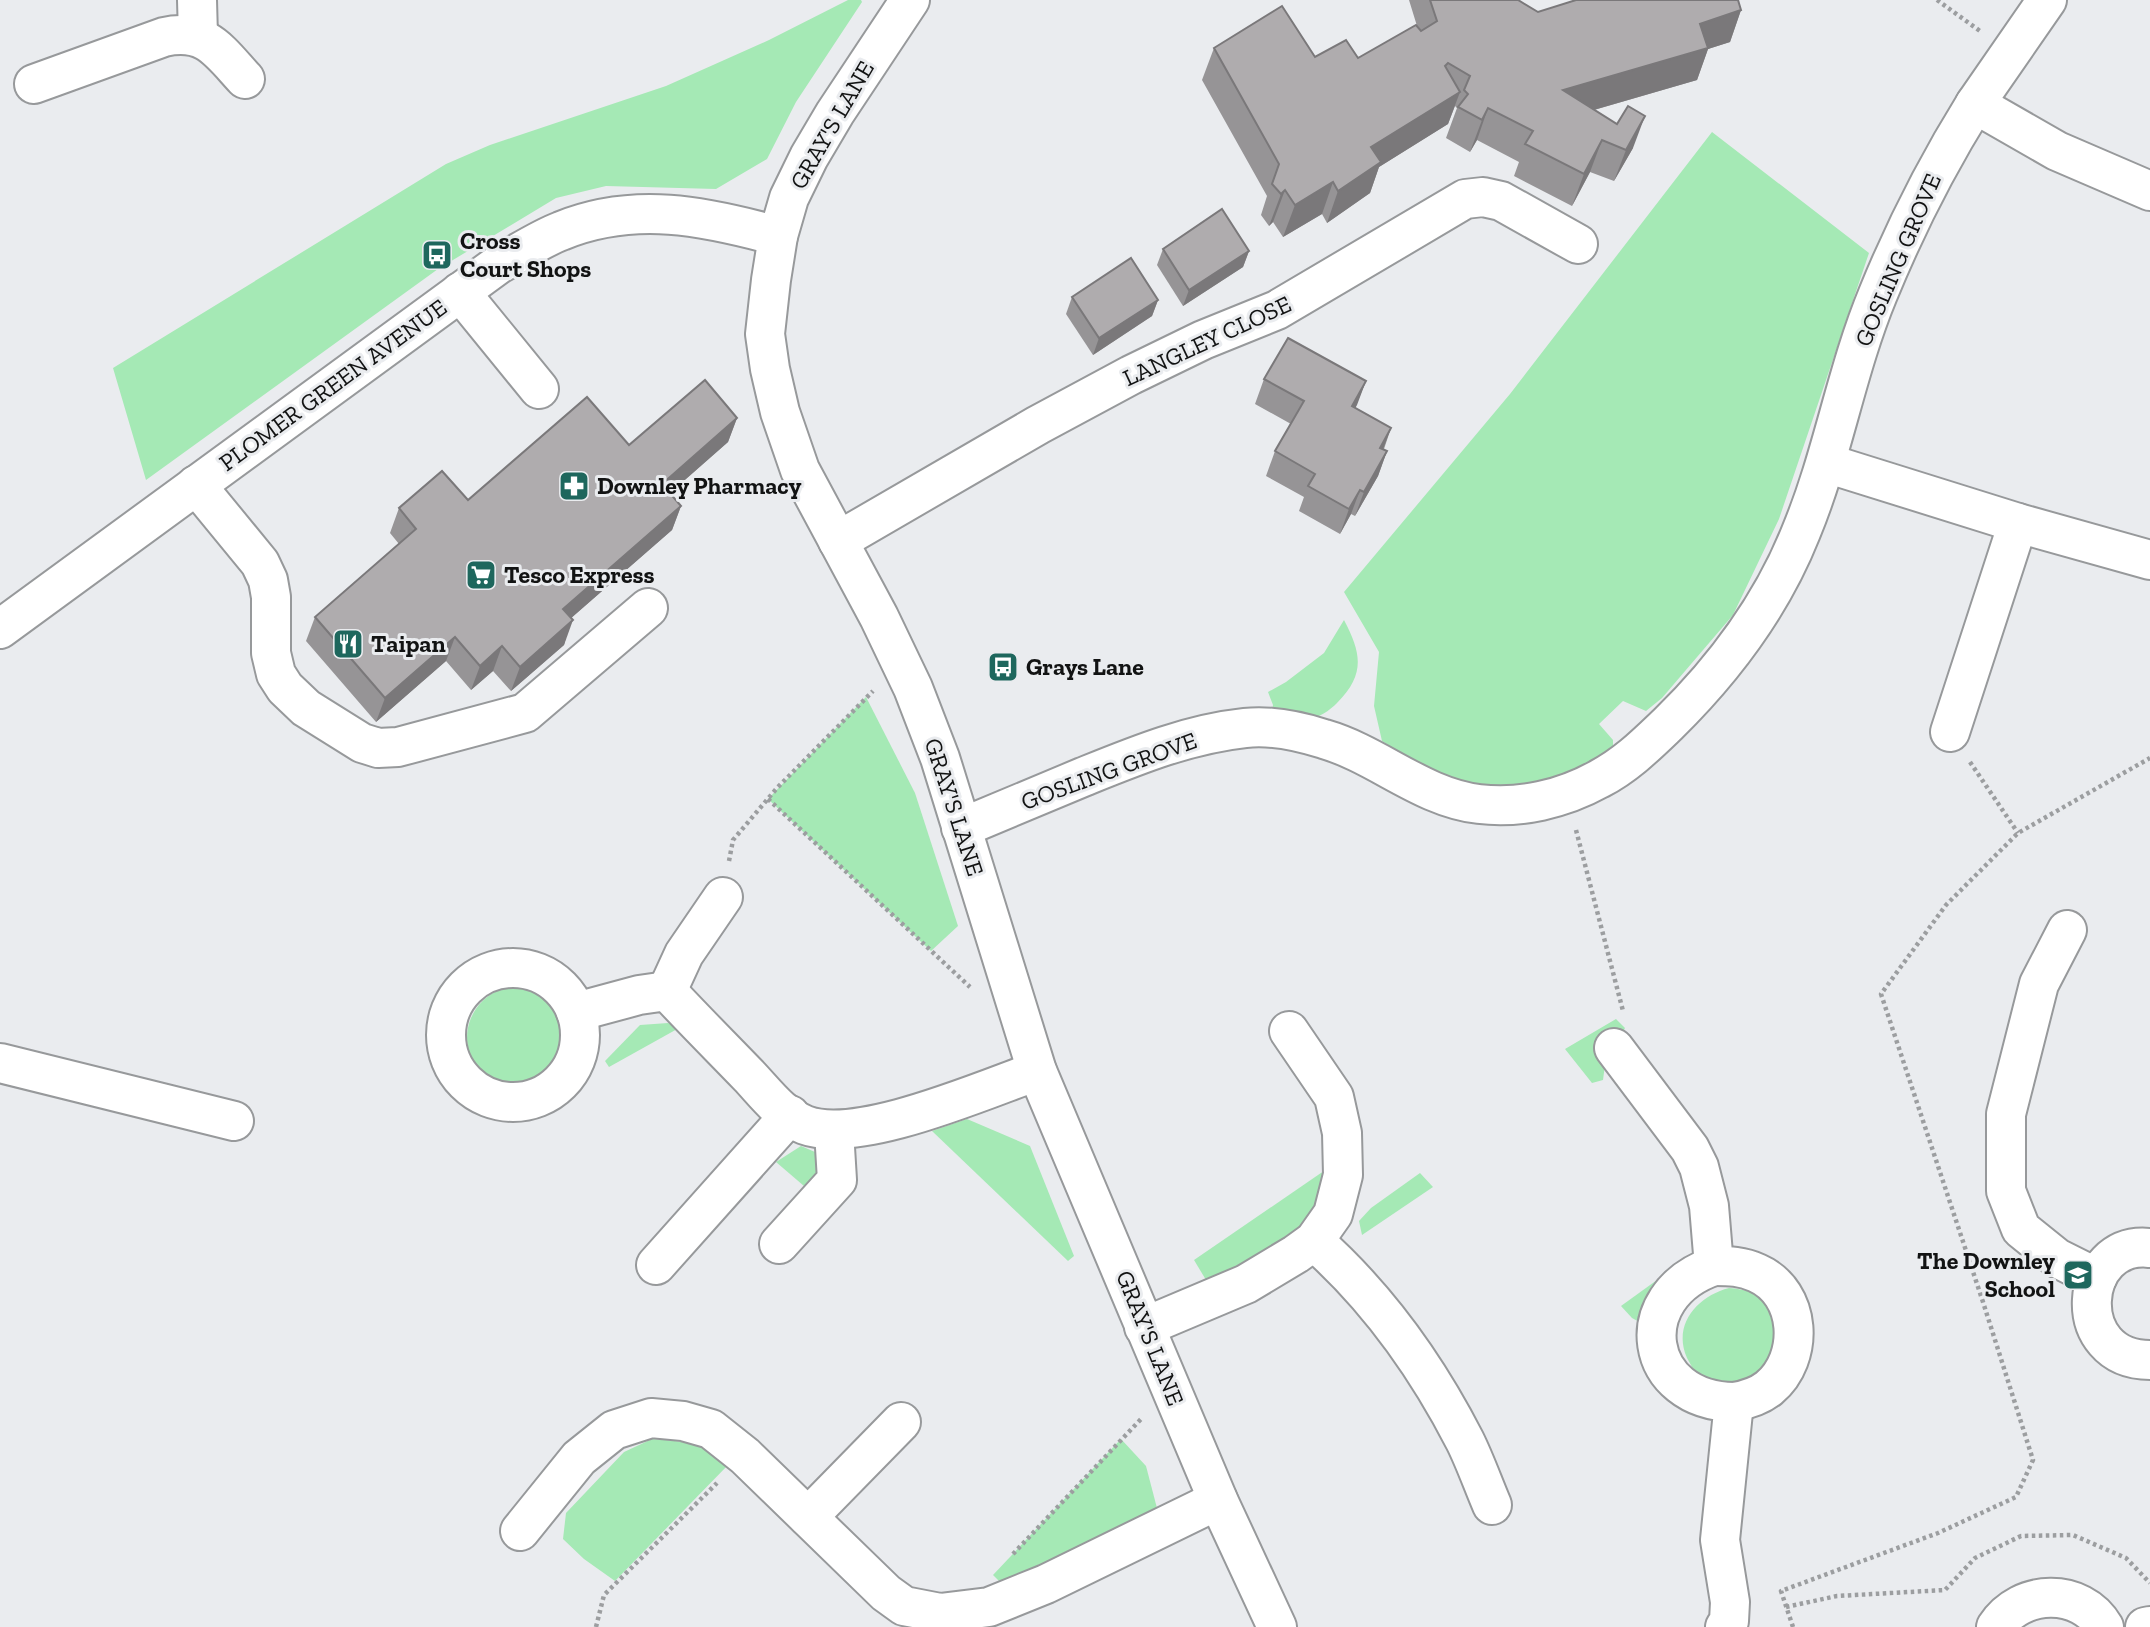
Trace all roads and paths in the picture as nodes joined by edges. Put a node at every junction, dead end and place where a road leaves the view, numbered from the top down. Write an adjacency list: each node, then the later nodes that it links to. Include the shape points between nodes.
1 (910, 0): 10 (street, GRAY'S LANE, via 809,157 789,198)
2 (1937, 0): 5 (path)
3 (2046, 2): 5 (street, GOSLING GROVE)
4 (197, 18): 6 (street, via 214,48); 7 (street, via 184,32)
5 (2008, 53): 8 (street, GOSLING GROVE)
6 (245, 79)
7 (34, 84)
8 (1975, 104): 9 (street, via 2057,151); 14 (street, GOSLING GROVE, via 1942,157 1877,296)
9 (2150, 191)
10 (778, 236): 12 (street, PLOMER GREEN AVENUE, via 717,219 663,213 608,216 560,231 499,264); 17 (street, GRAY'S LANE, via 765,334 770,369 800,470)
11 (1578, 244): 17 (street, LANGLEY CLOSE, via 1501,201 1465,199 1277,310 1131,375)
12 (460, 292): 13 (street); 15 (street, PLOMER GREEN AVENUE)
13 (539, 389)
14 (1826, 463): 16 (street); 24 (street, GOSLING GROVE, via 1800,534 1748,632 1635,756)
15 (196, 485): 19 (street, via 260,563 268,580 271,653 285,688 306,708 378,748 398,747 525,713); 20 (street, PLOMER GREEN AVENUE)
16 (2018, 523): 18 (street); 22 (street)
17 (838, 541): 21 (street, GRAY'S LANE)
18 (2150, 560)
19 (648, 608)
20 (0, 629)
21 (901, 664): 25 (path); 26 (street, GRAY'S LANE, via 940,758)
22 (1950, 732): 27 (path)
23 (2150, 758): 27 (path)
24 (1565, 795): 26 (street, GOSLING GROVE, via 1513,807 1476,804 1439,796 1330,740 1295,730 1247,728 1186,738); 34 (path, via 1631,1041)
25 (768, 799): 28 (path, via 733,840); 31 (path, via 997,1012)
26 (961, 828): 31 (street, GRAY'S LANE)
27 (2018, 834): 58 (path, via 1947,905 1881,994 2033,1460 2016,1497 1938,1533 1781,1591)
28 (723, 897): 30 (street, via 684,954)
29 (2067, 930): 45 (street, via 2039,984 2006,1114 2006,1191 2021,1229 2057,1258)
30 (667, 991): 32 (street); 37 (street)
31 (1016, 1005): 36 (street, GRAY'S LANE)
32 (576, 1012)
33 (1289, 1031): 40 (street, via 1334,1097 1342,1133 1343,1175 1333,1214)
34 (1614, 1048): 44 (street, via 1699,1167 1708,1198)
35 (0, 1063): 38 (street)
36 (1037, 1070): 39 (street, via 914,1114); 46 (street, GRAY'S LANE)
37 (790, 1115): 39 (street, via 805,1125); 43 (street)
38 (234, 1121)
39 (834, 1131): 41 (street, via 837,1180)
40 (1314, 1241): 46 (street, via 1246,1284); 53 (street, via 1364,1289 1434,1388 1465,1442)
41 (779, 1244)
42 (2150, 1248): 45 (street, via 2125,1252 2109,1262)
43 (656, 1265)
44 (1714, 1266): 49 (street, via 1678,1285 1658,1320 1657,1337 1667,1370 1679,1385 1714,1402); 49 (street, via 1758,1273 1776,1287 1793,1322 1792,1352 1784,1371 1768,1388)
45 (2097, 1278): 47 (street, via 2091,1294 2096,1329 2121,1354)
46 (1144, 1327): 48 (street, GRAY'S LANE)
47 (2150, 1360)
48 (1174, 1398): 52 (street, GRAY'S LANE); 56 (path, via 1149,1412)
49 (1734, 1402): 61 (street, via 1720,1540 1730,1602)
50 (901, 1422): 54 (street)
51 (745, 1456): 54 (street); 55 (street, via 711,1429 683,1421 651,1418 614,1430 579,1458); 59 (path, via 604,1595)
52 (1218, 1500): 54 (street, via 989,1607 940,1613 904,1606 886,1593); 60 (street, GRAY'S LANE)
53 (1492, 1505)
54 (808, 1517)
55 (520, 1531)
56 (1011, 1555)
57 (2150, 1583): 58 (path, via 2126,1558 2073,1535 2021,1536 1975,1558 1945,1590 1837,1596)
58 (1786, 1607): 62 (path)
59 (596, 1627)
60 (1277, 1627)
61 (1726, 1627)
62 (1793, 1627)
63 (1996, 1627): 64 (street, via 2014,1608 2050,1597 2087,1608)
64 (2104, 1627)

